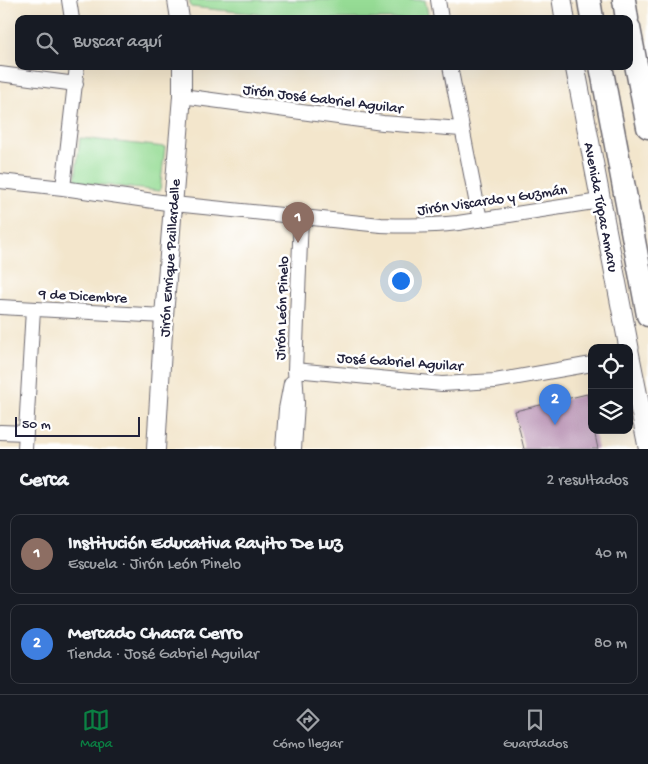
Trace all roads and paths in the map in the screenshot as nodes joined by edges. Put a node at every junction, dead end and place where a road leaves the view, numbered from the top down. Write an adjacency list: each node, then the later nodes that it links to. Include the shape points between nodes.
1 (69, 0): 7 (street)
2 (177, 0): 8 (street)
3 (438, 0): 9 (street)
4 (562, 0): 10 (main road)
5 (588, 0): 11 (highway)
6 (624, 0): 12 (highway)
7 (71, 15)
8 (179, 15)
9 (440, 15)
10 (565, 15)
11 (591, 15)
12 (627, 15)
13 (633, 49): 22 (highway)
14 (78, 70): 20 (street)
15 (182, 70): 21 (street, Jirón Enrique Paillardelle)
16 (451, 70): 23 (street)
17 (576, 70): 26 (main road, Avenida Túpac Amaru)
18 (602, 70): 32 (highway, Avenida Túpac Amaru)
19 (0, 74): 20 (street)
20 (76, 84): 25 (street)
21 (182, 96): 23 (street, Jirón José Gabriel Aguilar, via 383,123); 27 (street, Jirón Enrique Paillardelle)
22 (648, 126)
23 (461, 129): 29 (street)
24 (0, 181): 25 (street, Jirón Viscardo y Guzmán)
25 (63, 188): 27 (street, Jirón Viscardo y Guzmán)
26 (600, 201): 29 (street, Jirón Viscardo y Guzmán); 34 (main road, Avenida Túpac Amaru)
27 (174, 204): 28 (street, Jirón Viscardo y Guzmán); 33 (street, Jirón Enrique Paillardelle)
28 (301, 217): 29 (street, Jirón Viscardo y Guzmán, via 409,226); 36 (street, Jirón León Pinelo)
29 (480, 220)
30 (0, 308): 31 (street, 9 de Dicembre)
31 (32, 309): 33 (street, 9 de Dicembre); 39 (street)
32 (648, 315)
33 (164, 316): 42 (street, Jirón Enrique Paillardelle)
34 (627, 344)
35 (588, 365): 36 (street, José Gabriel Aguilar, via 495,381 442,384)
36 (295, 370): 43 (street, Jirón León Pinelo, via 286,409); 44 (street, Jirón León Pinelo)
37 (633, 374): 40 (main road, Avenida Túpac Amaru)
38 (0, 432): 39 (street)
39 (26, 433): 41 (street)
40 (648, 447)
41 (25, 449)
42 (156, 449)
43 (283, 449)
44 (294, 449)

